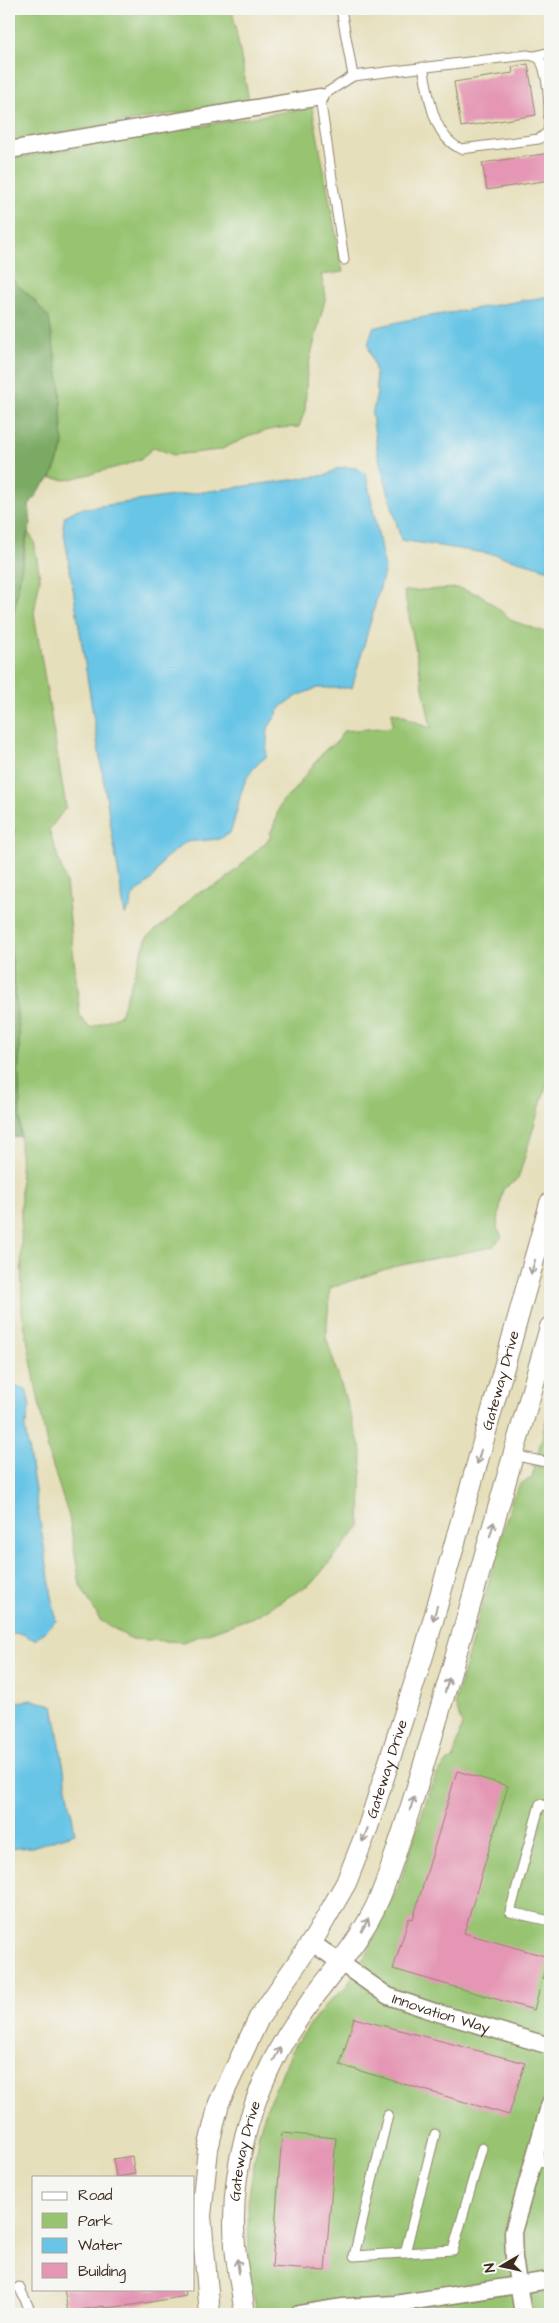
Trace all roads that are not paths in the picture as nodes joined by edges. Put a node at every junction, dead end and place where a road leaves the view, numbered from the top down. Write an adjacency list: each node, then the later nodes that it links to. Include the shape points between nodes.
1 (341, 9): 5 (lane)
2 (550, 52): 3 (lane)
3 (535, 56): 4 (lane); 8 (lane, via 544,72 550,114 548,132)
4 (423, 67): 5 (lane); 8 (lane, via 441,133 450,144 460,149)
5 (353, 76): 6 (lane)
6 (320, 97): 9 (street); 10 (lane)
7 (550, 138): 8 (lane)
8 (539, 140)
9 (9, 150)
10 (344, 260)
11 (550, 1207): 12 (street, Gateway Drive)
12 (547, 1229): 16 (street, Gateway Drive, one-way to 16)
13 (550, 1327): 14 (street, Gateway Drive)
14 (513, 1455): 15 (lane); 17 (street, Gateway Drive, one-way to 14)
15 (550, 1464)
16 (402, 1721): 17 (street); 20 (street, Gateway Drive, one-way to 20, via 367,1830 346,1883)
17 (434, 1732): 21 (street, Gateway Drive, one-way to 17, via 355,1944 382,1893)
18 (550, 1807): 19 (lane, via 540,1804 510,1912)
19 (550, 1921)
20 (311, 1942): 21 (street, Innovation Way); 34 (street, Gateway Drive, via 259,2018 219,2103 208,2149 201,2216)
21 (340, 1964): 22 (street, Innovation Way, via 388,1996); 35 (street, Gateway Drive, one-way to 21, via 235,2245 236,2183 251,2114 288,2034)
22 (550, 2046)
23 (550, 2103): 27 (street)
24 (388, 2115): 29 (lane, via 354,2256)
25 (435, 2134): 29 (lane)
26 (482, 2148): 29 (lane, via 453,2250)
27 (534, 2160): 28 (lane); 31 (street, via 513,2232)
28 (550, 2163)
29 (405, 2253)
30 (550, 2280): 31 (street)
31 (518, 2285): 36 (street, via 395,2304); 37 (street)
32 (19, 2287): 33 (lane)
33 (32, 2314)
34 (210, 2314)
35 (246, 2314)
36 (299, 2314)
37 (523, 2314)

